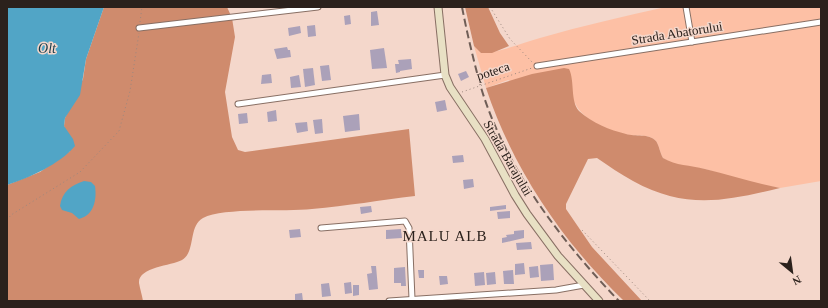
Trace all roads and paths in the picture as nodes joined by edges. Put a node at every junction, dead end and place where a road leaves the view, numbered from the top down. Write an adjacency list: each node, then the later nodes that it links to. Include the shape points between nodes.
1 (142, 7): 7 (path)
2 (318, 7): 7 (street)
3 (438, 7): 10 (street, Strada Barajului)
4 (490, 7): 9 (path, via 510,39)
5 (686, 7): 8 (street)
6 (821, 22): 8 (street, Strada Abatorului)
7 (139, 28): 13 (path, via 130,92 119,131 80,172)
8 (692, 42): 9 (street, Strada Abatorului)
9 (537, 66): 11 (path, poteca, via 480,84)
10 (445, 75): 11 (street, Strada Barajului); 12 (street)
11 (455, 95): 16 (street, Strada Barajului, via 485,138 527,214 558,256)
12 (238, 104)
13 (7, 220)
14 (321, 228): 17 (street, via 405,221 409,228)
15 (582, 230): 20 (path)
16 (584, 285): 17 (street, via 556,290); 19 (street, Strada Barajului)
17 (412, 299): 18 (street)
18 (389, 301)
19 (599, 301)
20 (650, 301)

